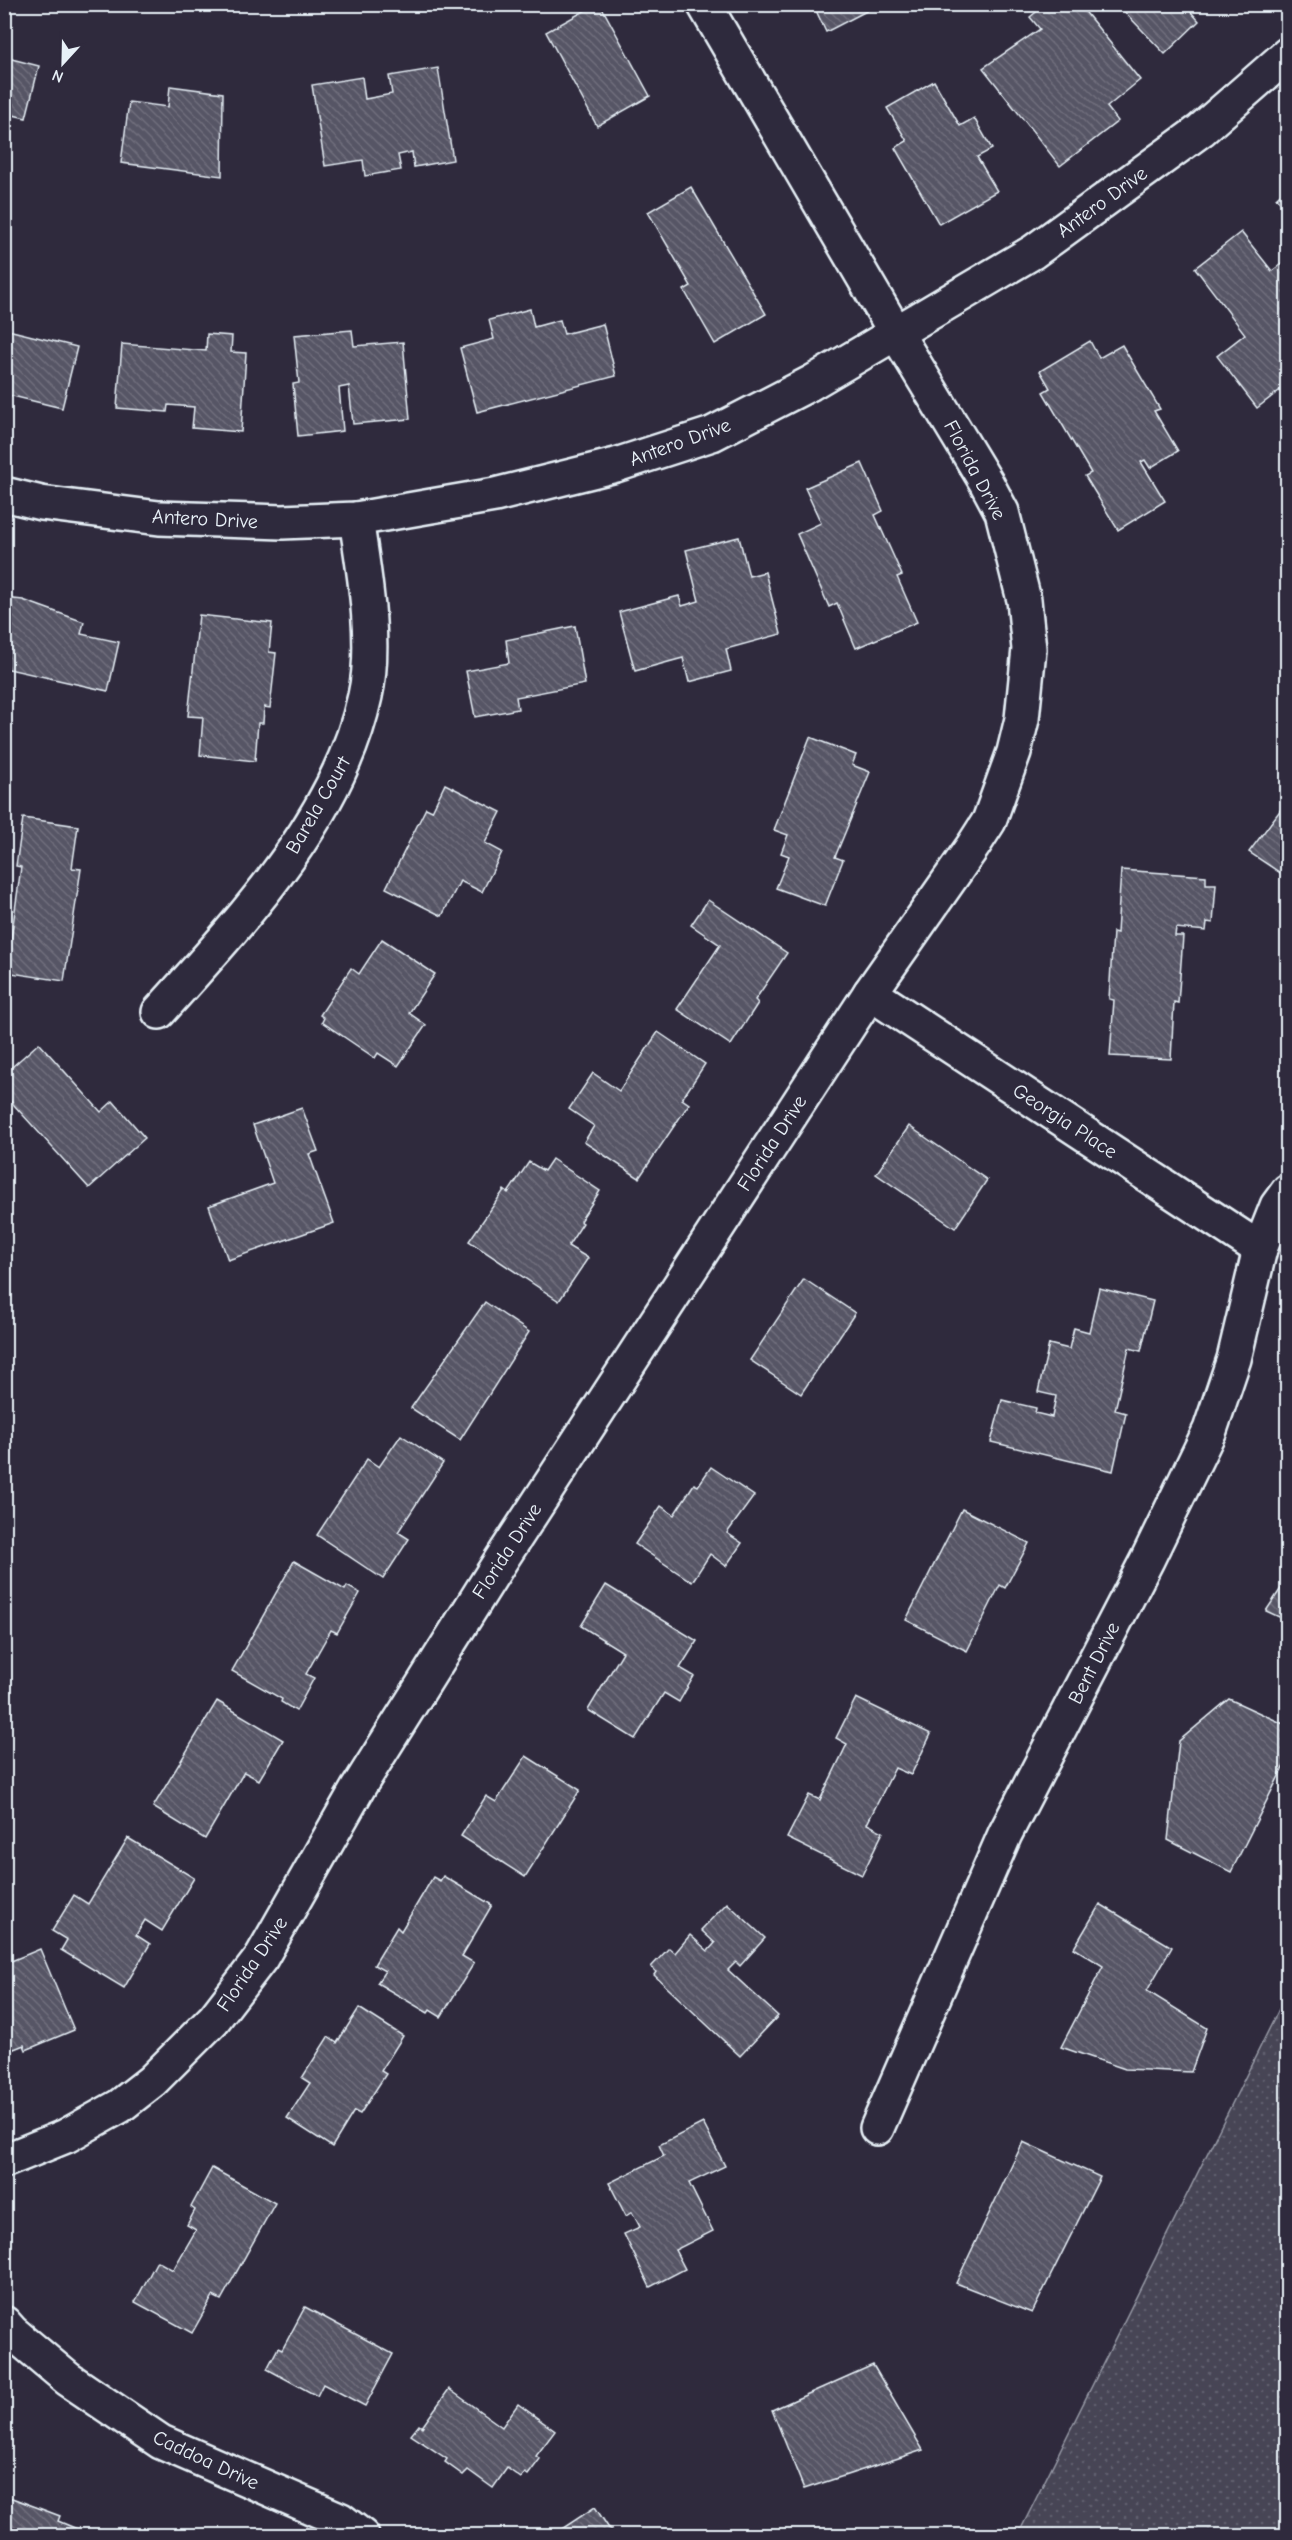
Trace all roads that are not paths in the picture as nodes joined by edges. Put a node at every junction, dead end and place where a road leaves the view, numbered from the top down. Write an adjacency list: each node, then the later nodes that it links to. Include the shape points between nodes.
1 (704, 4): 3 (street, Florida Drive)
2 (1287, 54): 3 (street, Antero Drive, via 1201,130 1033,252)
3 (896, 333): 5 (street, Antero Drive, via 712,434 616,465 495,495); 6 (street, Florida Drive, via 1002,512 1024,600 1029,649 1022,719 988,821)
4 (4, 494): 5 (street, Antero Drive, via 41,503 159,518 282,522)
5 (356, 519): 7 (street, Barela Court, via 364,571 369,656 366,694 352,743 335,782 264,891)
6 (870, 993): 9 (street, Georgia Place); 11 (street, Florida Drive, via 501,1560 358,1788 261,1958 214,2019 152,2081 120,2106 66,2136)
7 (159, 1012)
8 (1287, 1191): 9 (street, Bent Drive)
9 (1260, 1249): 10 (street, Bent Drive, via 1234,1359 1210,1430 1005,1834)
10 (877, 2128)
11 (4, 2161)
12 (4, 2322): 13 (street, Caddoa Drive, via 68,2379 161,2442 341,2520)
13 (362, 2535)

